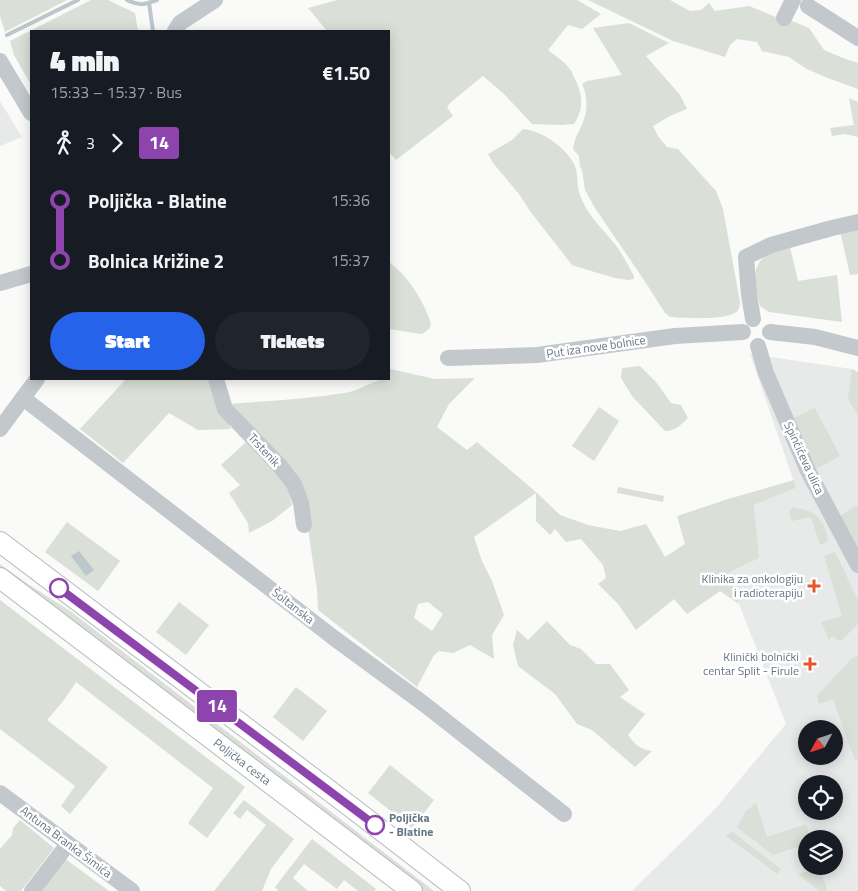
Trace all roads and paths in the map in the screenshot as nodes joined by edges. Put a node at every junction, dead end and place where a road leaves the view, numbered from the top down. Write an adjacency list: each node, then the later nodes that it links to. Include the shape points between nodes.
1 (215, 0): 4 (street, via 180,23)
2 (801, 3): 3 (street); 5 (street)
3 (784, 18)
4 (176, 30)
5 (858, 38)
6 (0, 61): 7 (street)
7 (30, 111)
8 (858, 222): 11 (street, via 771,245 746,257)
9 (30, 274): 10 (street)
10 (0, 283)
11 (748, 326): 12 (street, via 759,319 765,322); 13 (street, via 745,339 750,345); 15 (street, Put iza nove bolnice, via 537,355)
12 (770, 332): 13 (street, via 766,343); 14 (street, via 815,336)
13 (758, 346): 22 (street, Spinčićeva ulica, via 801,456)
14 (858, 348)
15 (448, 358)
16 (36, 380): 18 (street)
17 (216, 380): 20 (street, Trstenik, via 225,409 294,484)
18 (23, 398): 19 (street); 25 (street, Šoltanska)
19 (0, 429)
20 (304, 524)
21 (0, 542): 30 (main road)
22 (858, 565)
23 (0, 578): 29 (main road, Poljička cesta)
24 (0, 793): 26 (street, Antuna Branka Šimića)
25 (564, 814)
26 (64, 840): 27 (street); 28 (street, Antuna Branka Šimića)
27 (32, 891)
28 (132, 891)
29 (412, 891)
30 (460, 891)

